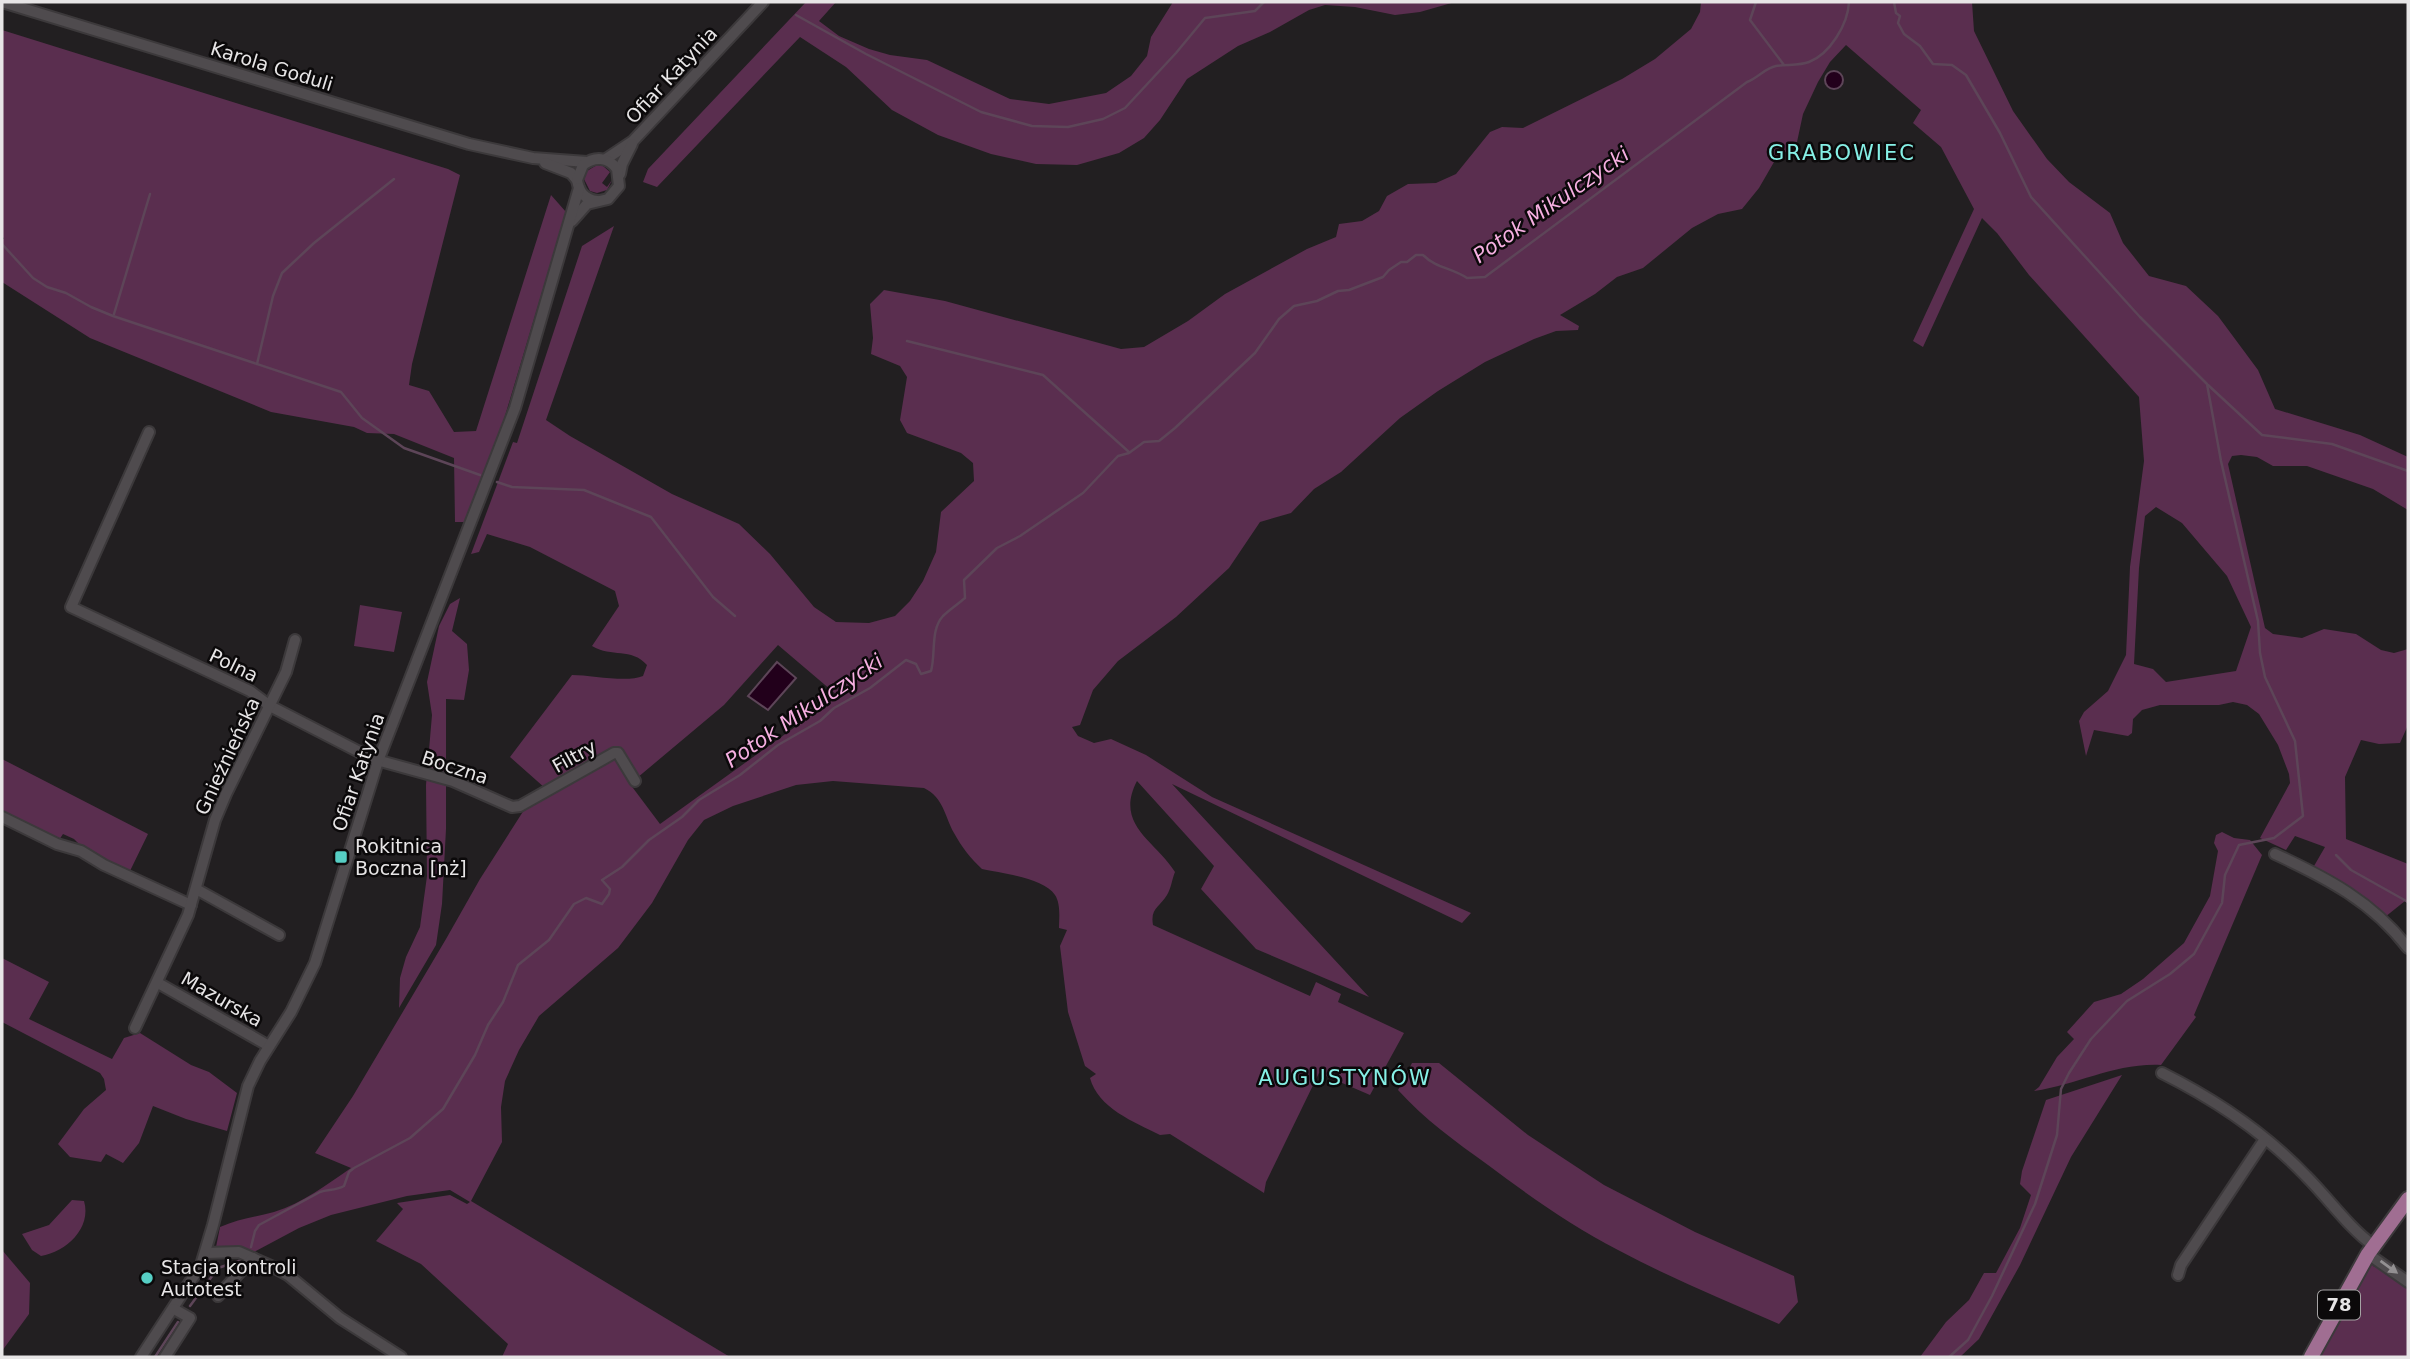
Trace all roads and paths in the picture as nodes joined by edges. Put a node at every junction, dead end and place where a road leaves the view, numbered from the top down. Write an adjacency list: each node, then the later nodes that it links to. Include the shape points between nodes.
1 (2, 2): 4 (street, Karola Goduli, via 426,132)
2 (763, 2): 3 (street, Ofiar Katynia)
3 (633, 141): 5 (street, Ofiar Katynia); 7 (street, Ofiar Katynia)
4 (533, 158): 6 (street, Karola Goduli); 8 (street, Karola Goduli, via 571,173)
5 (606, 159): 6 (street); 7 (street)
6 (587, 162): 8 (street, via 580,169)
7 (620, 174): 9 (street, via 617,191)
8 (578, 184): 9 (street, via 585,197); 10 (street, Ofiar Katynia)
9 (597, 201): 10 (street, via 587,204)
10 (570, 223): 14 (street, Ofiar Katynia, via 515,408)
11 (149, 432): 13 (street, Polna, via 71,607 250,691)
12 (295, 640): 13 (street, Gnieźnieńska)
13 (270, 706): 14 (street, Polna); 19 (street, Gnieźnieńska, via 215,820)
14 (378, 761): 16 (street, Boczna, via 453,781 512,807); 25 (street, Ofiar Katynia, via 315,963)
15 (635, 781): 16 (street, Filtry, via 618,753)
16 (520, 806)
17 (2, 817): 20 (street)
18 (2275, 854): 22 (street, via 2372,909)
19 (196, 889): 20 (street, Gnieźnieńska); 21 (street)
20 (191, 905): 23 (street, Gnieźnieńska)
21 (279, 935)
22 (2408, 948)
23 (158, 983): 24 (street, Gnieźnieńska); 25 (street, Mazurska)
24 (135, 1028)
25 (269, 1046): 30 (street, Ofiar Katynia, via 243,1100)
26 (2162, 1073): 27 (street)
27 (2265, 1139): 29 (street, via 2301,1170); 32 (street)
28 (2408, 1199): 29 (main road, 78)
29 (2371, 1250): 33 (street, one-way to 33); 39 (main road, 78)
30 (205, 1254): 31 (street, via 239,1252); 35 (street, Ofiar Katynia)
31 (253, 1258): 34 (street); 38 (street, via 288,1275 340,1318)
32 (2178, 1275)
33 (2408, 1282)
34 (218, 1296)
35 (174, 1309): 36 (street, Ofiar Katynia); 37 (street, via 190,1318)
36 (141, 1357)
37 (166, 1357)
38 (401, 1357)
39 (2311, 1357)

